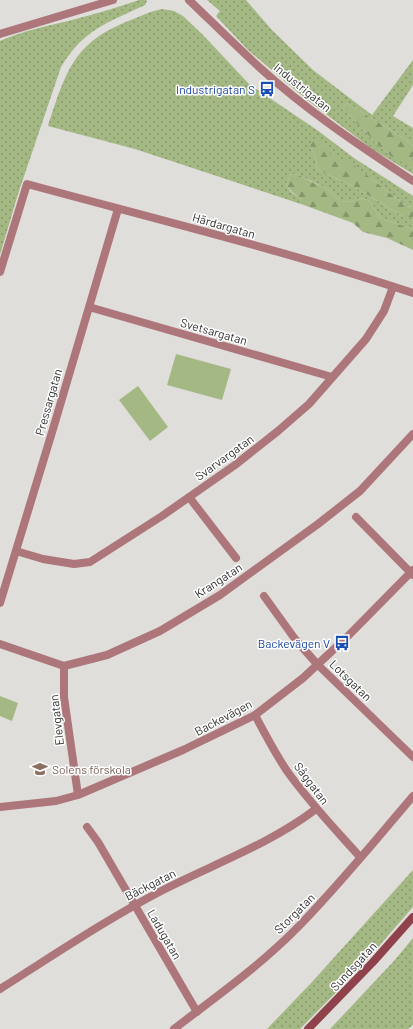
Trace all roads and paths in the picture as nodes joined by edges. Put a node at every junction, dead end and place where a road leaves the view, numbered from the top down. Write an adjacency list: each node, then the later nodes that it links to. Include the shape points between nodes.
1 (113, 0): 3 (street)
2 (189, 0): 4 (street, Industrigatan, via 279,84 359,146)
3 (0, 34)
4 (413, 181)
5 (118, 208): 6 (street, Härdargatan, via 27,184); 7 (street, Härdargatan); 9 (street, Pressargatan)
6 (0, 272)
7 (393, 287): 8 (street, Härdargatan); 10 (street, Svarvargatan, via 384,311 366,339)
8 (413, 293)
9 (89, 307): 10 (street, Svetsargatan); 14 (street, Pressargatan)
10 (332, 377): 12 (street, Svarvargatan, via 309,404 278,432)
11 (413, 434): 21 (street, Krangatan, via 360,491 220,595 160,631 107,655)
12 (189, 497): 14 (street, Svarvargatan, via 90,562 74,564); 15 (street)
13 (356, 517): 16 (street)
14 (16, 552): 18 (street, Pressargatan)
15 (236, 558)
16 (412, 572): 20 (street, Backevägen)
17 (264, 596): 20 (street, Lotsgatan)
18 (0, 602)
19 (0, 644): 21 (street)
20 (317, 664): 22 (street, Backevägen); 23 (street, Lotsgatan)
21 (64, 666): 24 (street, Elevgatan, via 64,697)
22 (255, 715): 24 (street, Backevägen, via 183,750); 27 (street, Såggatan, via 280,760)
23 (413, 757)
24 (78, 795): 26 (street, Backevägen, via 56,801)
25 (413, 796): 29 (street, Storgatan)
26 (0, 807)
27 (316, 809): 29 (street, Såggatan); 30 (street, Bäckgatan, via 298,823)
28 (87, 827): 30 (street, Ladugatan)
29 (360, 858): 33 (street, Storgatan, via 298,927 262,960)
30 (134, 906): 32 (street, Bäckgatan); 33 (street, Ladugatan)
31 (413, 917): 35 (main road, Sundsgatan, via 368,968)
32 (0, 989)
33 (197, 1012): 34 (street, Storgatan)
34 (174, 1029)
35 (308, 1029)

